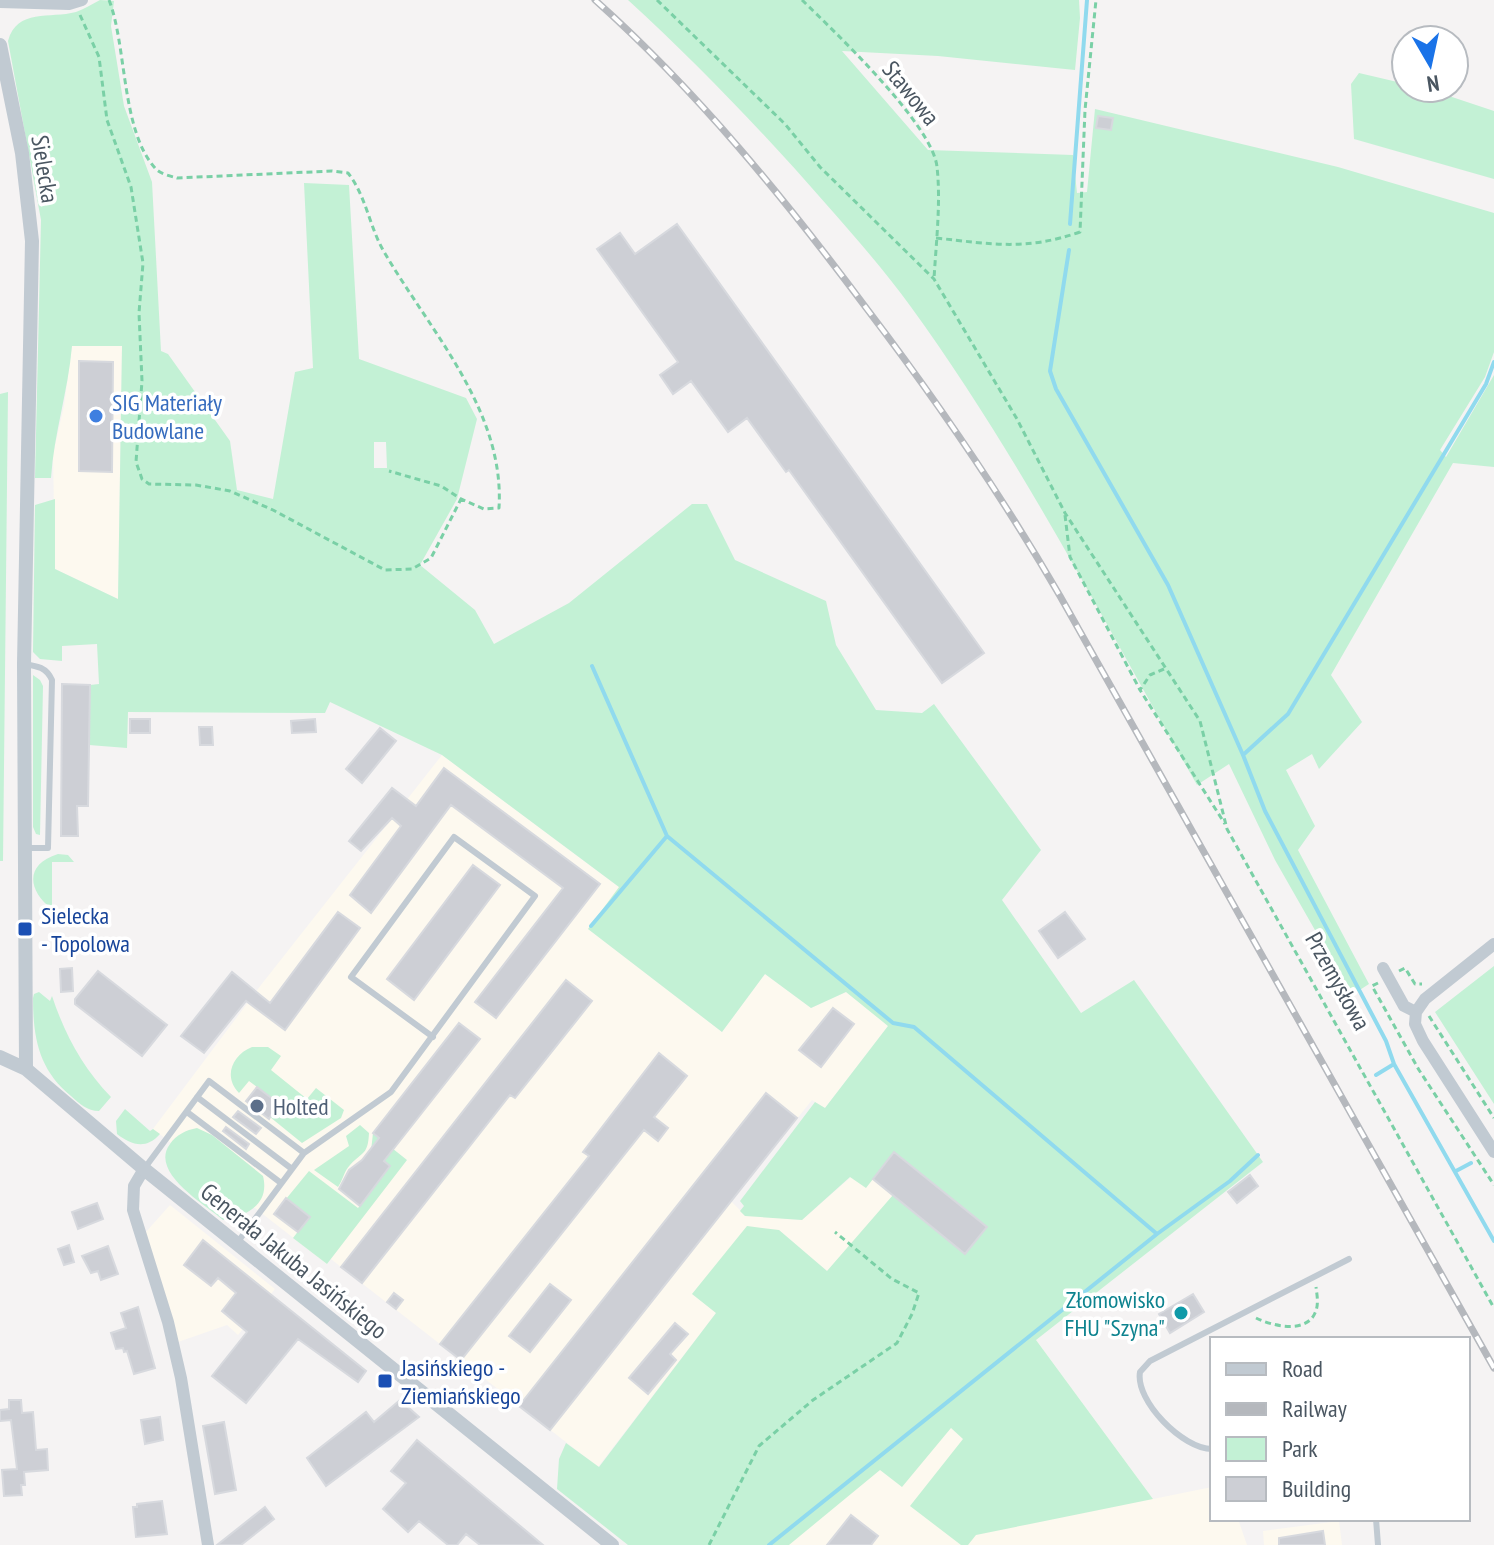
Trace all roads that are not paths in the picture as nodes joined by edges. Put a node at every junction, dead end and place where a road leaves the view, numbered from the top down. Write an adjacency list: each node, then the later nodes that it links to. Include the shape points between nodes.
1 (78, 1): 2 (street)
2 (0, 2)
3 (0, 45): 4 (street, Sielecka, via 31,215)
4 (24, 664): 5 (street, Sielecka); 5 (lane, via 41,667 52,680 48,848)
5 (24, 848): 11 (street, Sielecka)
6 (1494, 944): 8 (street, via 1425,999)
7 (1385, 973): 8 (street, Przemysłowa, via 1404,1006)
8 (1423, 1011): 14 (street, Przemysłowa, via 1415,1024 1423,1041)
9 (433, 1037): 9 (lane, via 535,896 454,837 351,977); 15 (lane, via 391,1092)
10 (0, 1057): 11 (street, Generała Jakuba Jasińskiego)
11 (26, 1069): 16 (street, Generała Jakuba Jasińskiego)
12 (197, 1097): 13 (lane); 15 (lane, via 209,1081); 17 (lane)
13 (187, 1112): 16 (lane); 18 (lane)
14 (1494, 1152)
15 (304, 1153): 17 (lane)
16 (144, 1169): 19 (street, Generała Jakuba Jasińskiego); 23 (street, via 134,1186 133,1210 181,1378)
17 (292, 1169): 18 (lane)
18 (281, 1183): 19 (lane)
19 (237, 1243): 24 (street, Generała Jakuba Jasińskiego)
20 (1349, 1259): 21 (lane, via 1150,1361 1140,1372 1141,1391 1175,1435)
21 (1210, 1449)
22 (1376, 1521): 25 (lane)
23 (208, 1545)
24 (612, 1545)
25 (1378, 1545)

